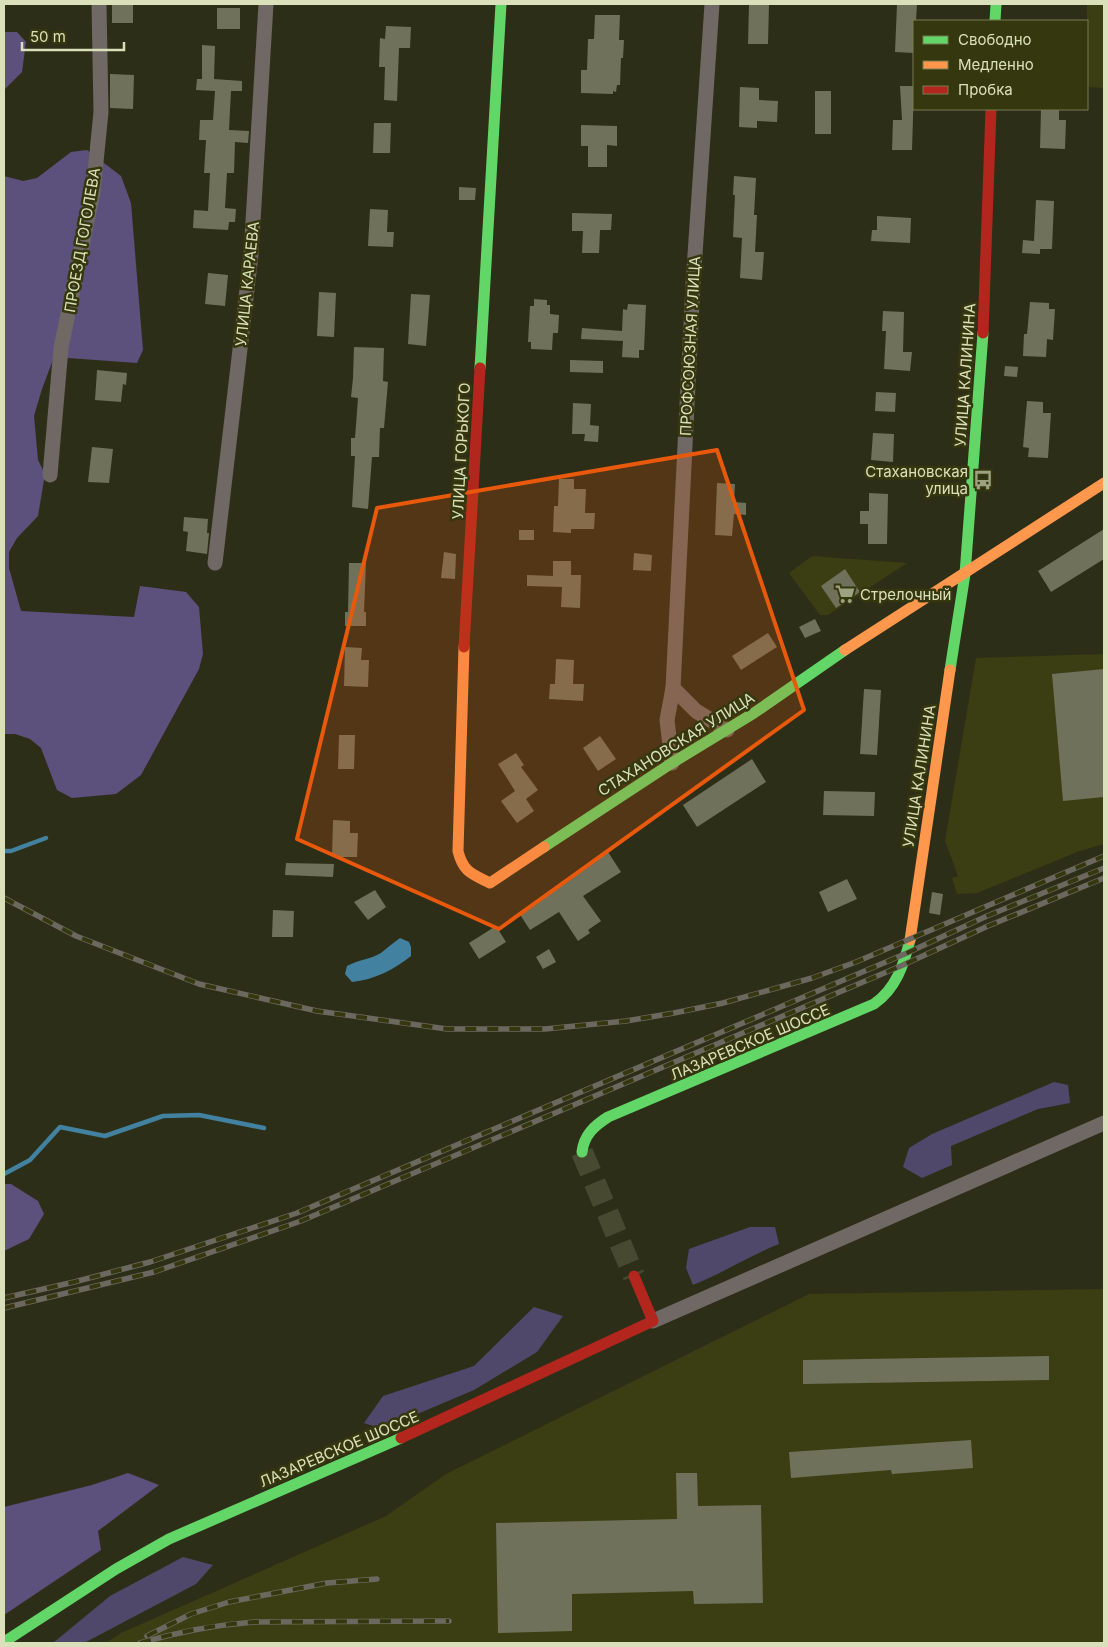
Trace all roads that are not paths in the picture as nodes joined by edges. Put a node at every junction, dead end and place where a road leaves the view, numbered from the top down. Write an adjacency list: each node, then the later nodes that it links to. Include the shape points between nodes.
1 (99, 4): 8 (street, ПРОЕЗД ГОГОЛЕВА, via 101,112 93,192 61,348)
2 (266, 4): 10 (street, УЛИЦА КАРАЕВА, via 251,255)
3 (501, 4): 15 (street, УЛИЦА ГОРЬКОГО, via 464,644 458,851 460,864 466,871)
4 (712, 4): 12 (street, ПРОФСОЮЗНАЯ УЛИЦА, via 692,303)
5 (996, 4): 6 (street)
6 (995, 20)
7 (992, 110): 11 (street, УЛИЦА КАЛИНИНА, via 985,302)
8 (50, 475)
9 (1104, 483): 11 (street, СТАХАНОВСКАЯ УЛИЦА)
10 (215, 563)
11 (966, 574): 13 (street, СТАХАНОВСКАЯ УЛИЦА, via 849,646); 16 (street, УЛИЦА КАЛИНИНА)
12 (673, 688): 13 (street, via 696,711); 14 (street, ПРОФСОЮЗНАЯ УЛИЦА, via 667,720)
13 (727, 730): 14 (street, СТАХАНОВСКАЯ УЛИЦА)
14 (672, 763): 15 (street, СТАХАНОВСКАЯ УЛИЦА)
15 (490, 883)
16 (910, 939): 18 (street, ЛАЗАРЕВСКОЕ ШОССЕ, via 892,989 878,1002 608,1117 596,1124 582,1141)
17 (1104, 1123): 20 (street)
18 (582, 1152)
19 (634, 1276): 20 (street)
20 (652, 1321): 21 (street, ЛАЗАРЕВСКОЕ ШОССЕ, via 427,1427 169,1539 116,1569)
21 (4, 1642)

